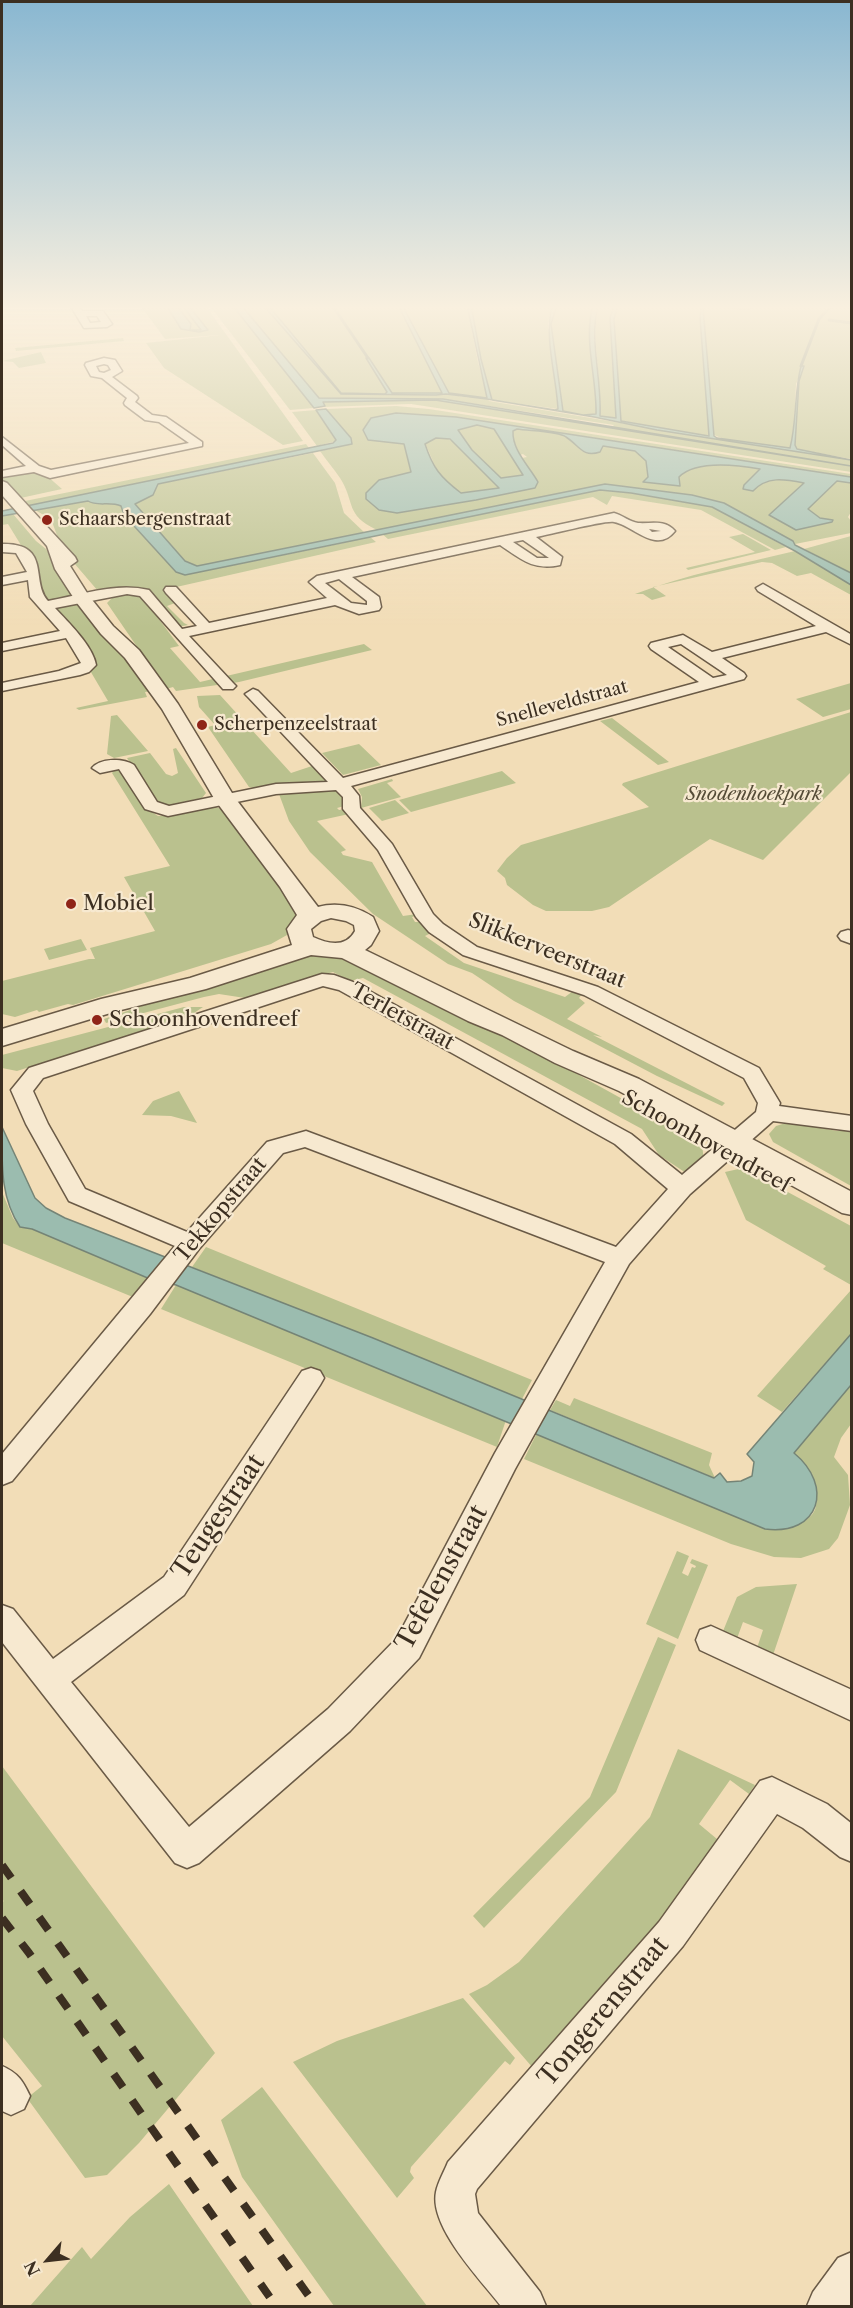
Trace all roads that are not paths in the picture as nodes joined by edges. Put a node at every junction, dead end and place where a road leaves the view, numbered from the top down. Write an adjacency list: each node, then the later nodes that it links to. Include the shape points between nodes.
1 (143, 413): 3 (street, via 150,418 163,414 198,444 50,474)
2 (2, 440): 3 (street)
3 (35, 468): 4 (street)
4 (2, 474)
5 (2, 486): 7 (street)
6 (2, 496): 7 (street)
7 (21, 510): 17 (street, via 75,567)
8 (641, 527): 9 (street, via 615,517)
9 (525, 536): 10 (street); 10 (street, via 556,557 555,562 534,562)
10 (503, 541): 13 (street)
11 (2, 548): 12 (street, via 21,550)
12 (33, 575): 14 (street); 19 (street, via 37,597)
13 (342, 575): 18 (street, via 316,582); 18 (street, via 374,600 374,607 350,609)
14 (2, 581)
15 (763, 588): 20 (street)
16 (171, 590): 21 (street)
17 (90, 597): 19 (street); 23 (street, via 127,590 144,593); 35 (street, via 107,630 132,654)
18 (337, 600): 21 (street)
19 (45, 606): 22 (street)
20 (827, 627): 24 (street); 26 (street)
21 (207, 628): 23 (street)
22 (70, 633): 25 (street); 29 (street, via 88,659 86,668)
23 (179, 634): 28 (street)
24 (852, 641)
25 (2, 647)
26 (710, 657): 27 (street, Snelleveldstraat, via 739,676); 27 (street, via 683,639 656,646)
27 (711, 684): 34 (street, Snelleveldstraat)
28 (228, 686)
29 (2, 687)
30 (57, 687): 32 (street)
31 (253, 694): 34 (street, Slikkerveerstraat)
32 (2, 698)
33 (100, 768): 35 (street, Snelleveldstraat, via 122,764 128,768 151,805 162,811)
34 (340, 784): 35 (street, Snelleveldstraat, via 284,788); 39 (street, Slikkerveerstraat, via 351,796 352,810 386,848 425,917 436,928 470,951 591,991 752,1073 769,1102)
35 (235, 798): 36 (street, via 306,907)
36 (312, 928): 37 (street, via 321,951); 37 (street, via 354,914 362,919 368,933); 38 (street, via 197,984)
37 (355, 945): 41 (street, Schoonhovendreef, via 477,1015 628,1085)
38 (2, 1038)
39 (766, 1114): 40 (street); 41 (street)
40 (852, 1124)
41 (730, 1147): 42 (street, Tefelenstraat); 43 (street, Schoonhovendreef); 44 (street, Schoonhovendreef)
42 (682, 1188): 45 (street, Terletstraat, via 623,1139 346,986 322,980 36,1073 22,1089 77,1195); 46 (street, Tefelenstraat)
43 (852, 1205)
44 (852, 1222)
45 (186, 1251): 46 (street, Tekkopstraat, via 275,1147 306,1140); 48 (street, Tekkopstraat)
46 (620, 1258): 51 (street, Tefelenstraat, via 408,1648 339,1720 187,1851)
47 (311, 1378): 51 (street, Teugestraat, via 174,1586)
48 (2, 1473)
49 (2, 1619): 51 (street, Tefelenstraat)
50 (711, 1640): 52 (street)
51 (50, 1679)
52 (852, 1706)
53 (852, 1845): 55 (street, Tongerenstraat, via 815,1816 772,1793 671,1934 462,2176 455,2194 460,2222)
54 (852, 2271): 56 (street)
55 (526, 2307)
56 (827, 2307)

